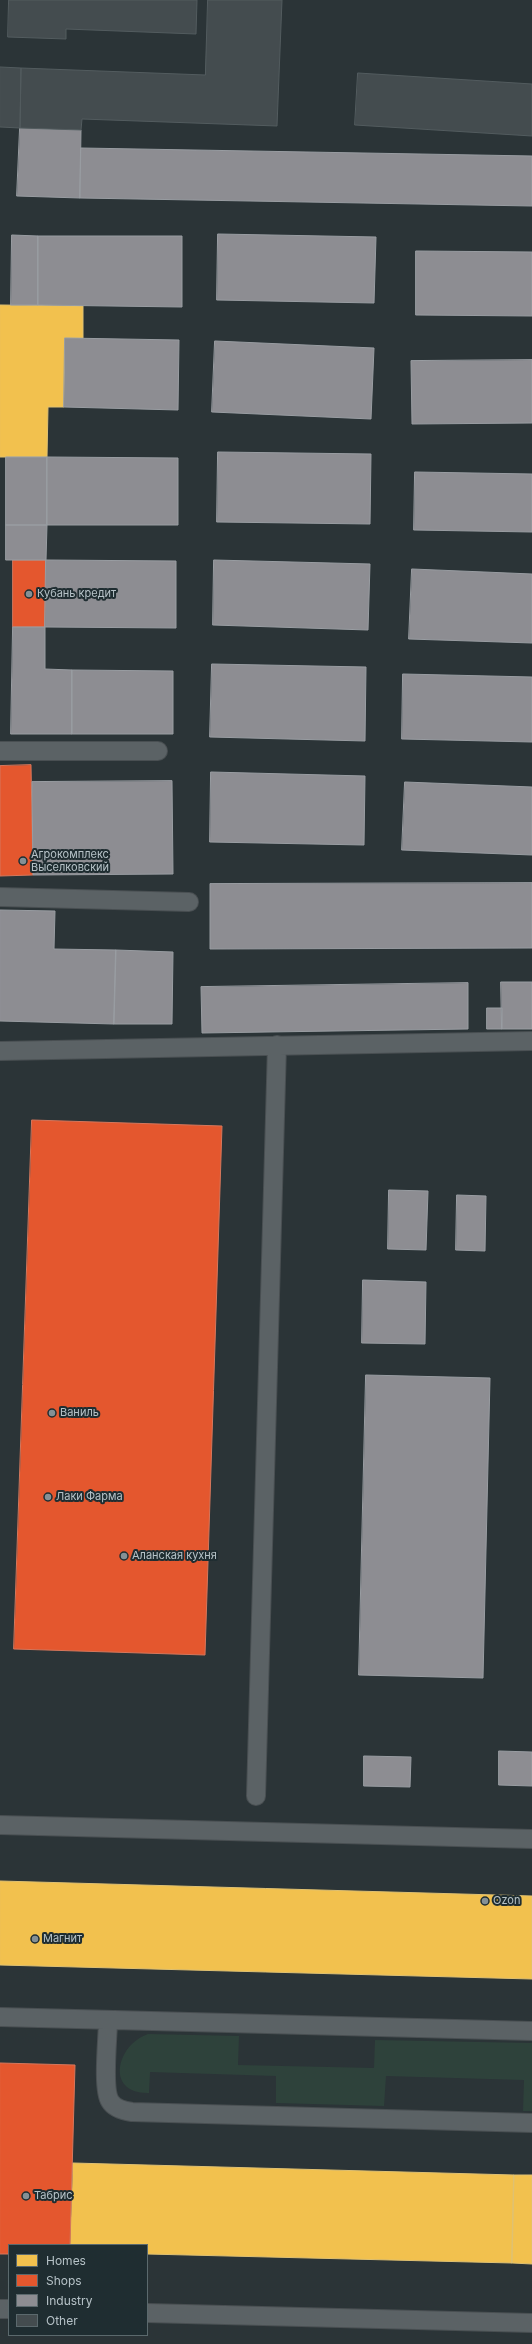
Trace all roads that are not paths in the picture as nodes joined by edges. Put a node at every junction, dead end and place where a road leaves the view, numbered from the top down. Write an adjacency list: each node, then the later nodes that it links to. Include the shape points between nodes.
1 (0, 751): 2 (lane)
2 (158, 751)
3 (0, 897): 4 (lane)
4 (189, 902)
5 (532, 1041): 6 (lane)
6 (277, 1045): 7 (lane); 8 (lane)
7 (0, 1051)
8 (256, 1796)
9 (0, 1825): 10 (lane)
10 (532, 1839)
11 (0, 2017): 12 (lane)
12 (108, 2020): 13 (lane); 14 (lane, via 106,2089 110,2102 121,2110)
13 (532, 2031)
14 (532, 2123)
15 (148, 2313): 16 (lane)
16 (532, 2323)

